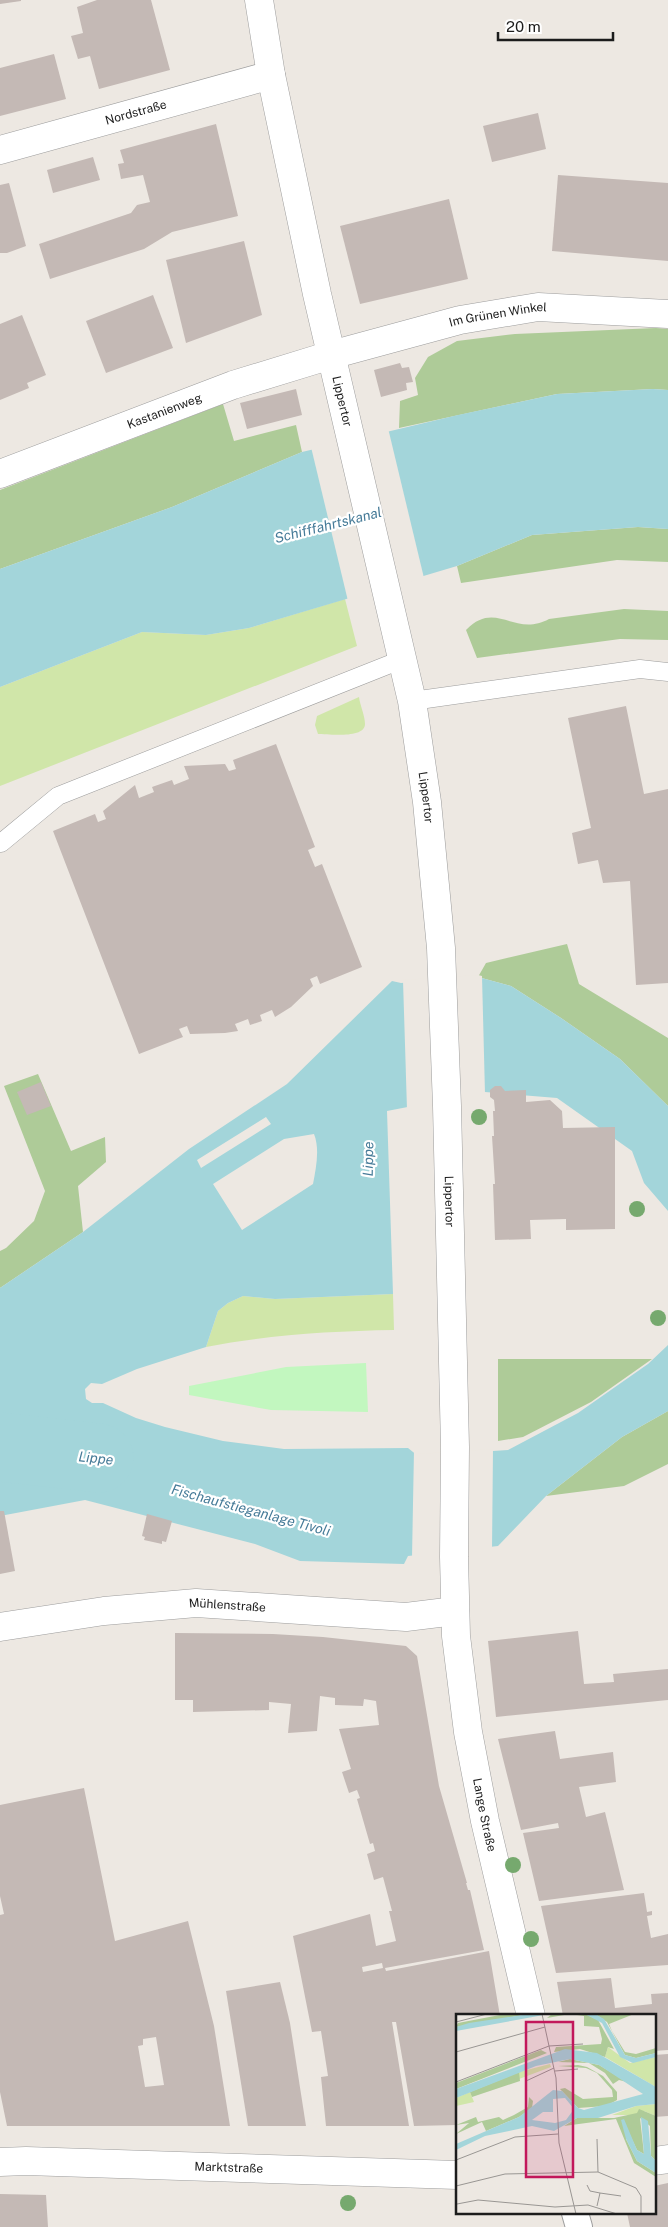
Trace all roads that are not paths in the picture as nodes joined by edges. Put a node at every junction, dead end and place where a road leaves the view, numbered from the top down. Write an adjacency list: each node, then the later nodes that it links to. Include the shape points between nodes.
1 (259, 0): 2 (street, Lippertor)
2 (271, 75): 3 (street, Nordstraße); 5 (street, Lippertor)
3 (0, 150)
4 (668, 314): 5 (street, Im Grünen Winkel, via 538,307 460,320)
5 (330, 355): 6 (street, Kastanienweg, via 233,385); 7 (street, Lippertor)
6 (0, 474)
7 (403, 659): 9 (street, Lippertor); 10 (lane, via 58,796)
8 (668, 672): 9 (lane, via 640,669)
9 (412, 701): 11 (street, Lippertor, via 427,802 442,970 455,1447)
10 (1, 843)
11 (455, 1611): 12 (street, Mühlenstraße, via 406,1616 196,1602 104,1611); 13 (street, Lange Straße, via 468,1732)
12 (0, 1627)
13 (530, 2014)
14 (0, 2162): 15 (street, Marktstraße)
15 (456, 2175)
16 (575, 2214): 17 (street)
17 (579, 2227)

